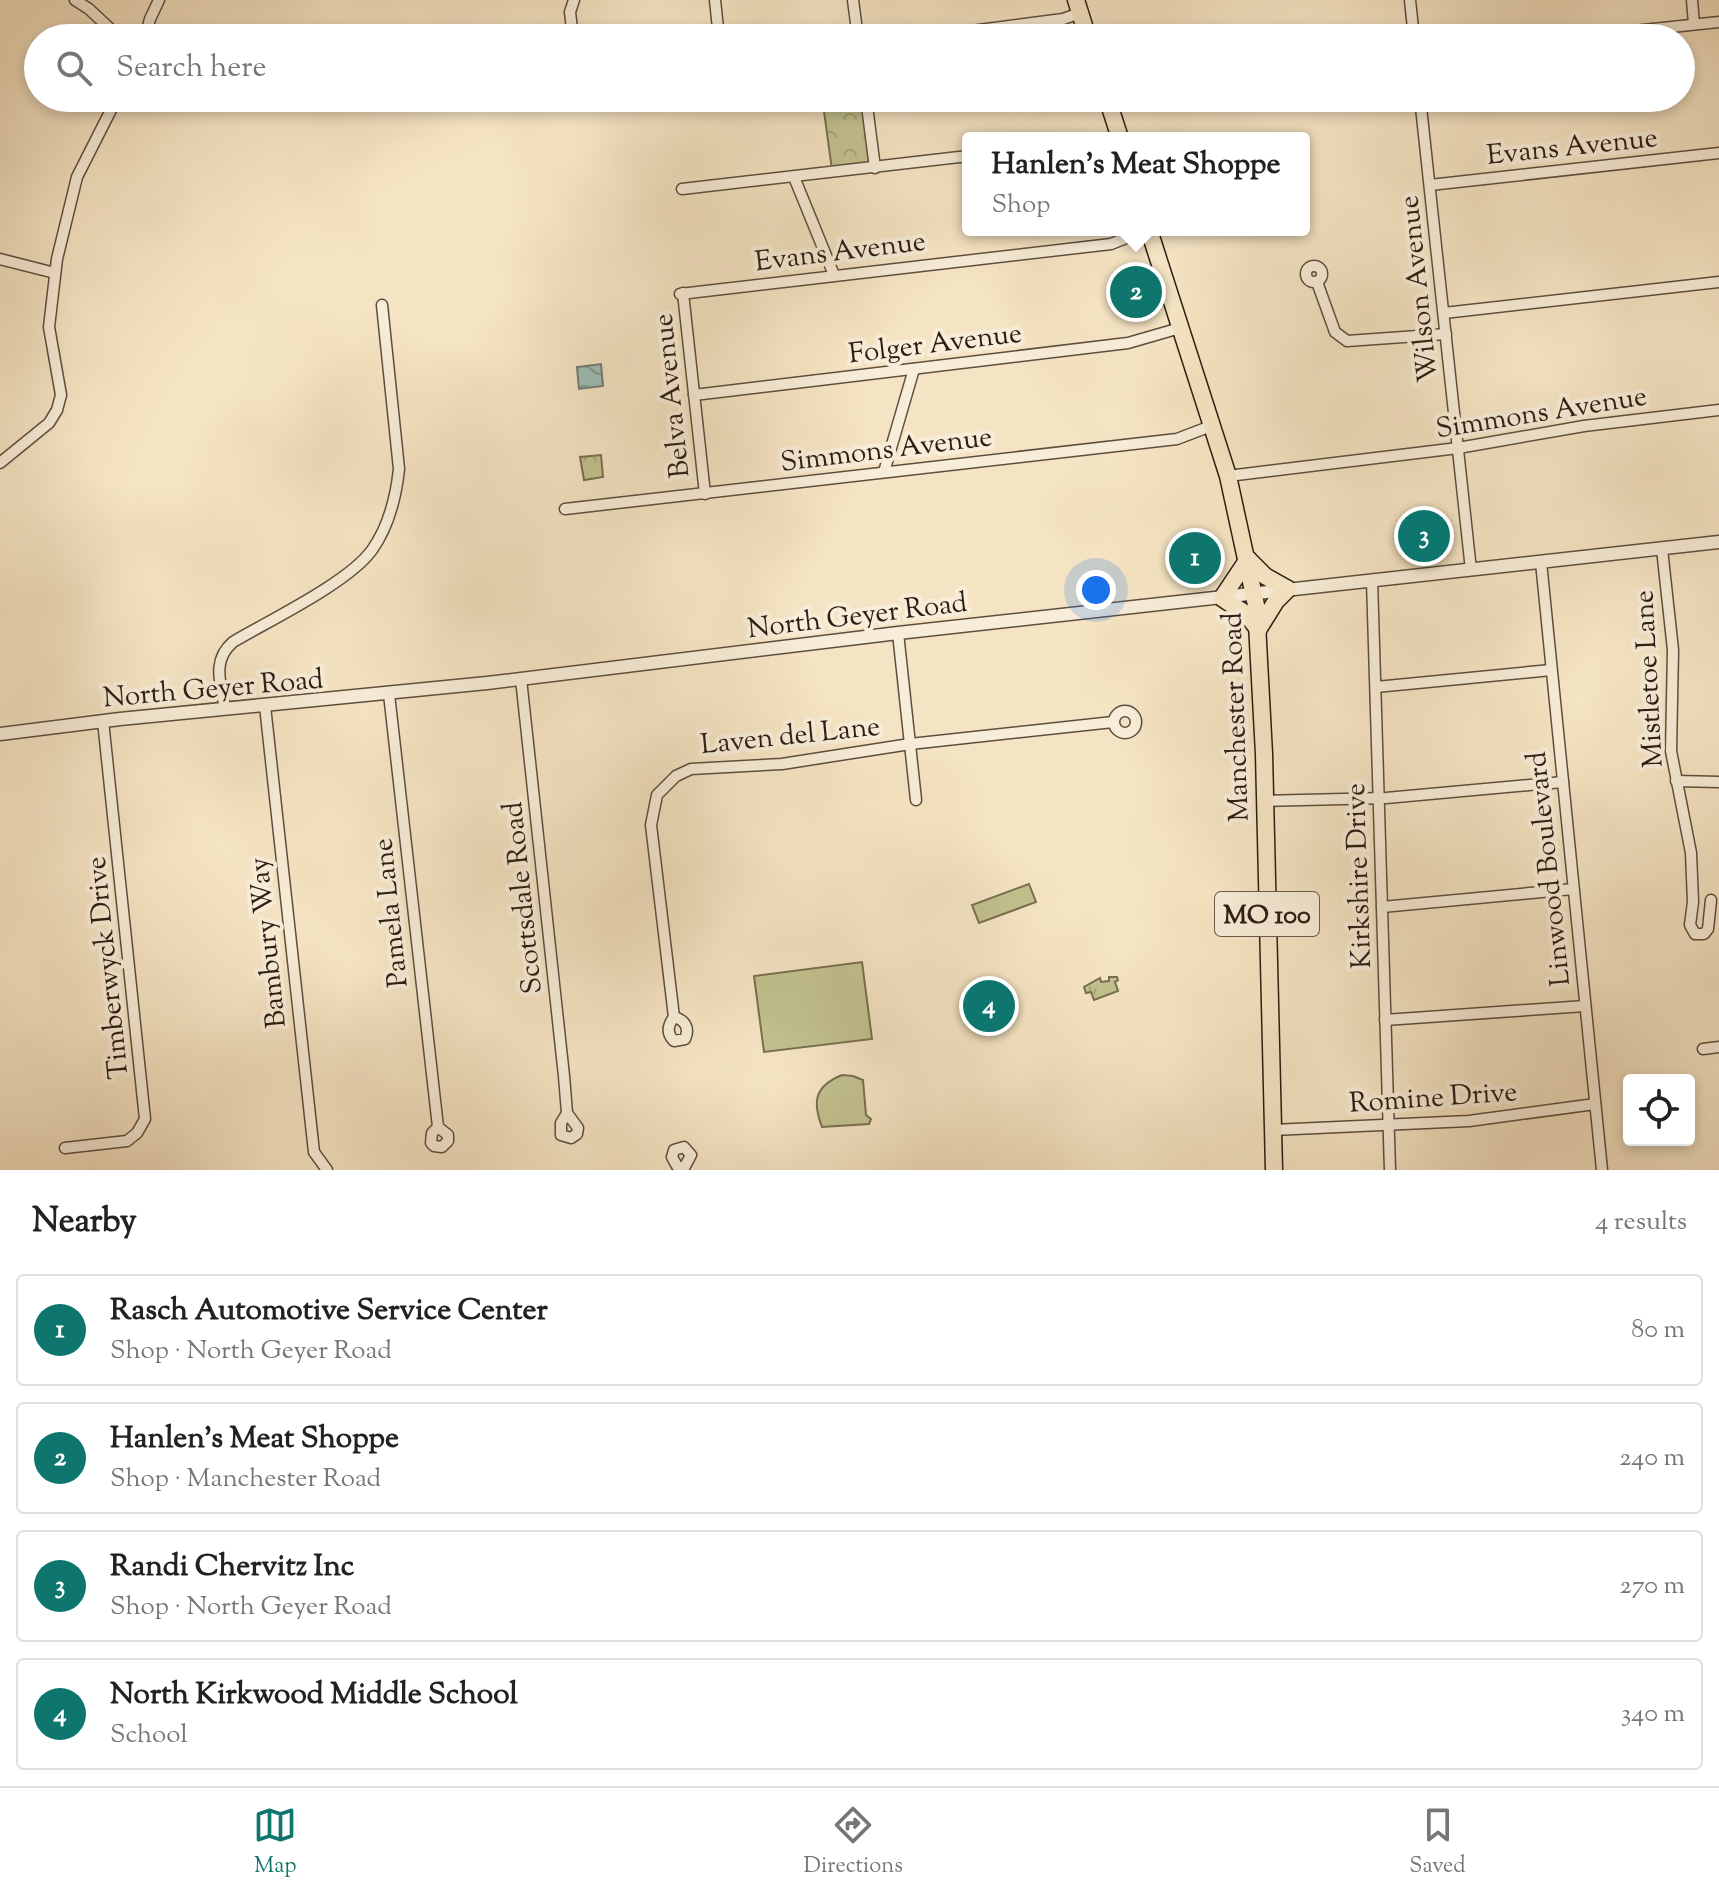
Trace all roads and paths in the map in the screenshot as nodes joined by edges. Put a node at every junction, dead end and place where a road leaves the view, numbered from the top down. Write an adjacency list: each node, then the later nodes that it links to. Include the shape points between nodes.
1 (75, 0): 10 (street)
2 (159, 0): 11 (street)
3 (574, 0): 12 (street)
4 (715, 0): 13 (street)
5 (853, 0): 14 (street)
6 (1410, 0): 16 (street)
7 (1692, 0): 17 (street)
8 (1078, 7): 15 (street, via 1063,19)
9 (1719, 22): 17 (street)
10 (105, 24)
11 (149, 24)
12 (571, 24)
13 (718, 24)
14 (856, 24)
15 (1025, 24)
16 (1413, 24)
17 (1694, 24)
18 (110, 112): 32 (street, via 77,177)
19 (868, 112): 25 (street)
20 (1110, 112): 22 (main road)
21 (1422, 112): 27 (street, Wilson Avenue)
22 (1116, 132)
23 (1719, 153): 27 (street, Evans Avenue)
24 (962, 157): 25 (street)
25 (875, 168): 26 (street)
26 (794, 177): 28 (street); 33 (street)
27 (1430, 185): 38 (street, Wilson Avenue)
28 (682, 189)
29 (1132, 236): 33 (street, Evans Avenue, via 1111,244)
30 (1150, 236): 39 (main road, Manchester Road / MO 100)
31 (0, 259): 32 (street)
32 (55, 273): 46 (street, via 49,327 61,395 57,410 49,423)
33 (834, 275): 36 (street, Evans Avenue)
34 (1317, 282): 40 (street, via 1335,332 1347,341)
35 (1719, 282): 38 (street)
36 (681, 294): 42 (street, Belva Avenue)
37 (382, 305): 67 (street, via 399,469 388,519 371,551 343,577 222,651 219,677)
38 (1444, 313): 40 (street, Wilson Avenue)
39 (1180, 328): 41 (street, Folger Avenue, via 1128,343); 44 (main road, Manchester Road / MO 100)
40 (1446, 334): 45 (street, Wilson Avenue)
41 (914, 369): 42 (street, Folger Avenue); 47 (street)
42 (694, 395): 49 (street, Belva Avenue)
43 (1719, 410): 45 (street, Simmons Avenue)
44 (1211, 426): 47 (street, Simmons Avenue, via 1177,439); 48 (main road, Manchester Road / MO 100)
45 (1458, 448): 48 (street, Simmons Avenue); 55 (street, Wilson Avenue)
46 (0, 463)
47 (884, 472): 49 (street, Simmons Avenue)
48 (1228, 476): 53 (main road, Manchester Road / MO 100)
49 (705, 494): 50 (street, Simmons Avenue)
50 (565, 509)
51 (1719, 542): 52 (street, North Geyer Road)
52 (1662, 549): 54 (street, North Geyer Road); 72 (street, Mistletoe Lane, via 1673,650 1671,751)
53 (1248, 559): 57 (main road); 58 (main road, Manchester Road / MO 100); 59 (main road)
54 (1541, 562): 55 (street, North Geyer Road); 62 (street, Linwood Boulevard)
55 (1471, 570): 56 (street, North Geyer Road)
56 (1372, 580): 57 (street, North Geyer Road); 64 (street, Kirkshire Drive)
57 (1288, 589): 58 (street, North Geyer Road); 60 (main road)
58 (1254, 593): 59 (street, North Geyer Road); 60 (main road, Manchester Road / MO 100)
59 (1222, 598): 60 (main road); 61 (street, North Geyer Road)
60 (1258, 630): 77 (main road, Manchester Road / MO 100)
61 (898, 633): 63 (street, North Geyer Road); 71 (street)
62 (1551, 670): 64 (street); 73 (street, Linwood Boulevard)
63 (521, 679): 65 (street, North Geyer Road); 88 (street, Scottsdale Road)
64 (1376, 687): 75 (street, Kirkshire Drive)
65 (389, 694): 66 (street, North Geyer Road); 90 (street, Pamela Lane)
66 (265, 706): 67 (street, North Geyer Road); 93 (street, Bambury Way, via 314,1152)
67 (225, 709): 68 (street, North Geyer Road)
68 (103, 721): 70 (street, North Geyer Road); 92 (street, Timberwyck Drive, via 145,1119 127,1141)
69 (1113, 722): 71 (street, Laven del Lane)
70 (0, 734)
71 (910, 744): 76 (street); 83 (street, Laven del Lane, via 782,764 691,769 667,783 657,795 651,825)
72 (1676, 781): 74 (street); 80 (street, Mistletoe Lane, via 1691,853)
73 (1563, 782): 75 (street); 78 (street, Linwood Boulevard)
74 (1719, 782)
75 (1378, 797): 77 (street); 81 (street, Kirkshire Drive)
76 (916, 800)
77 (1264, 801): 91 (main road, Manchester Road / MO 100)
78 (1573, 889): 81 (street); 82 (street, Linwood Boulevard)
79 (1715, 900): 80 (street); 80 (street, Mistletoe Lane, via 1708,929 1700,935 1691,930)
80 (1693, 902)
81 (1382, 907): 84 (street, Kirkshire Drive)
82 (1585, 1006): 84 (street); 87 (street, Linwood Boulevard)
83 (674, 1017)
84 (1385, 1020): 89 (street, Kirkshire Drive)
85 (1719, 1047): 86 (street)
86 (1703, 1049)
87 (1595, 1104): 89 (street, Romine Drive, via 1469,1121); 96 (street, Linwood Boulevard)
88 (567, 1113)
89 (1388, 1124): 91 (street, Romine Drive); 95 (street, Kirkshire Drive)
90 (438, 1127)
91 (1273, 1130): 94 (main road, Manchester Road / MO 100)
92 (65, 1148)
93 (327, 1170)
94 (1274, 1170)
95 (1390, 1170)
96 (1602, 1170)

